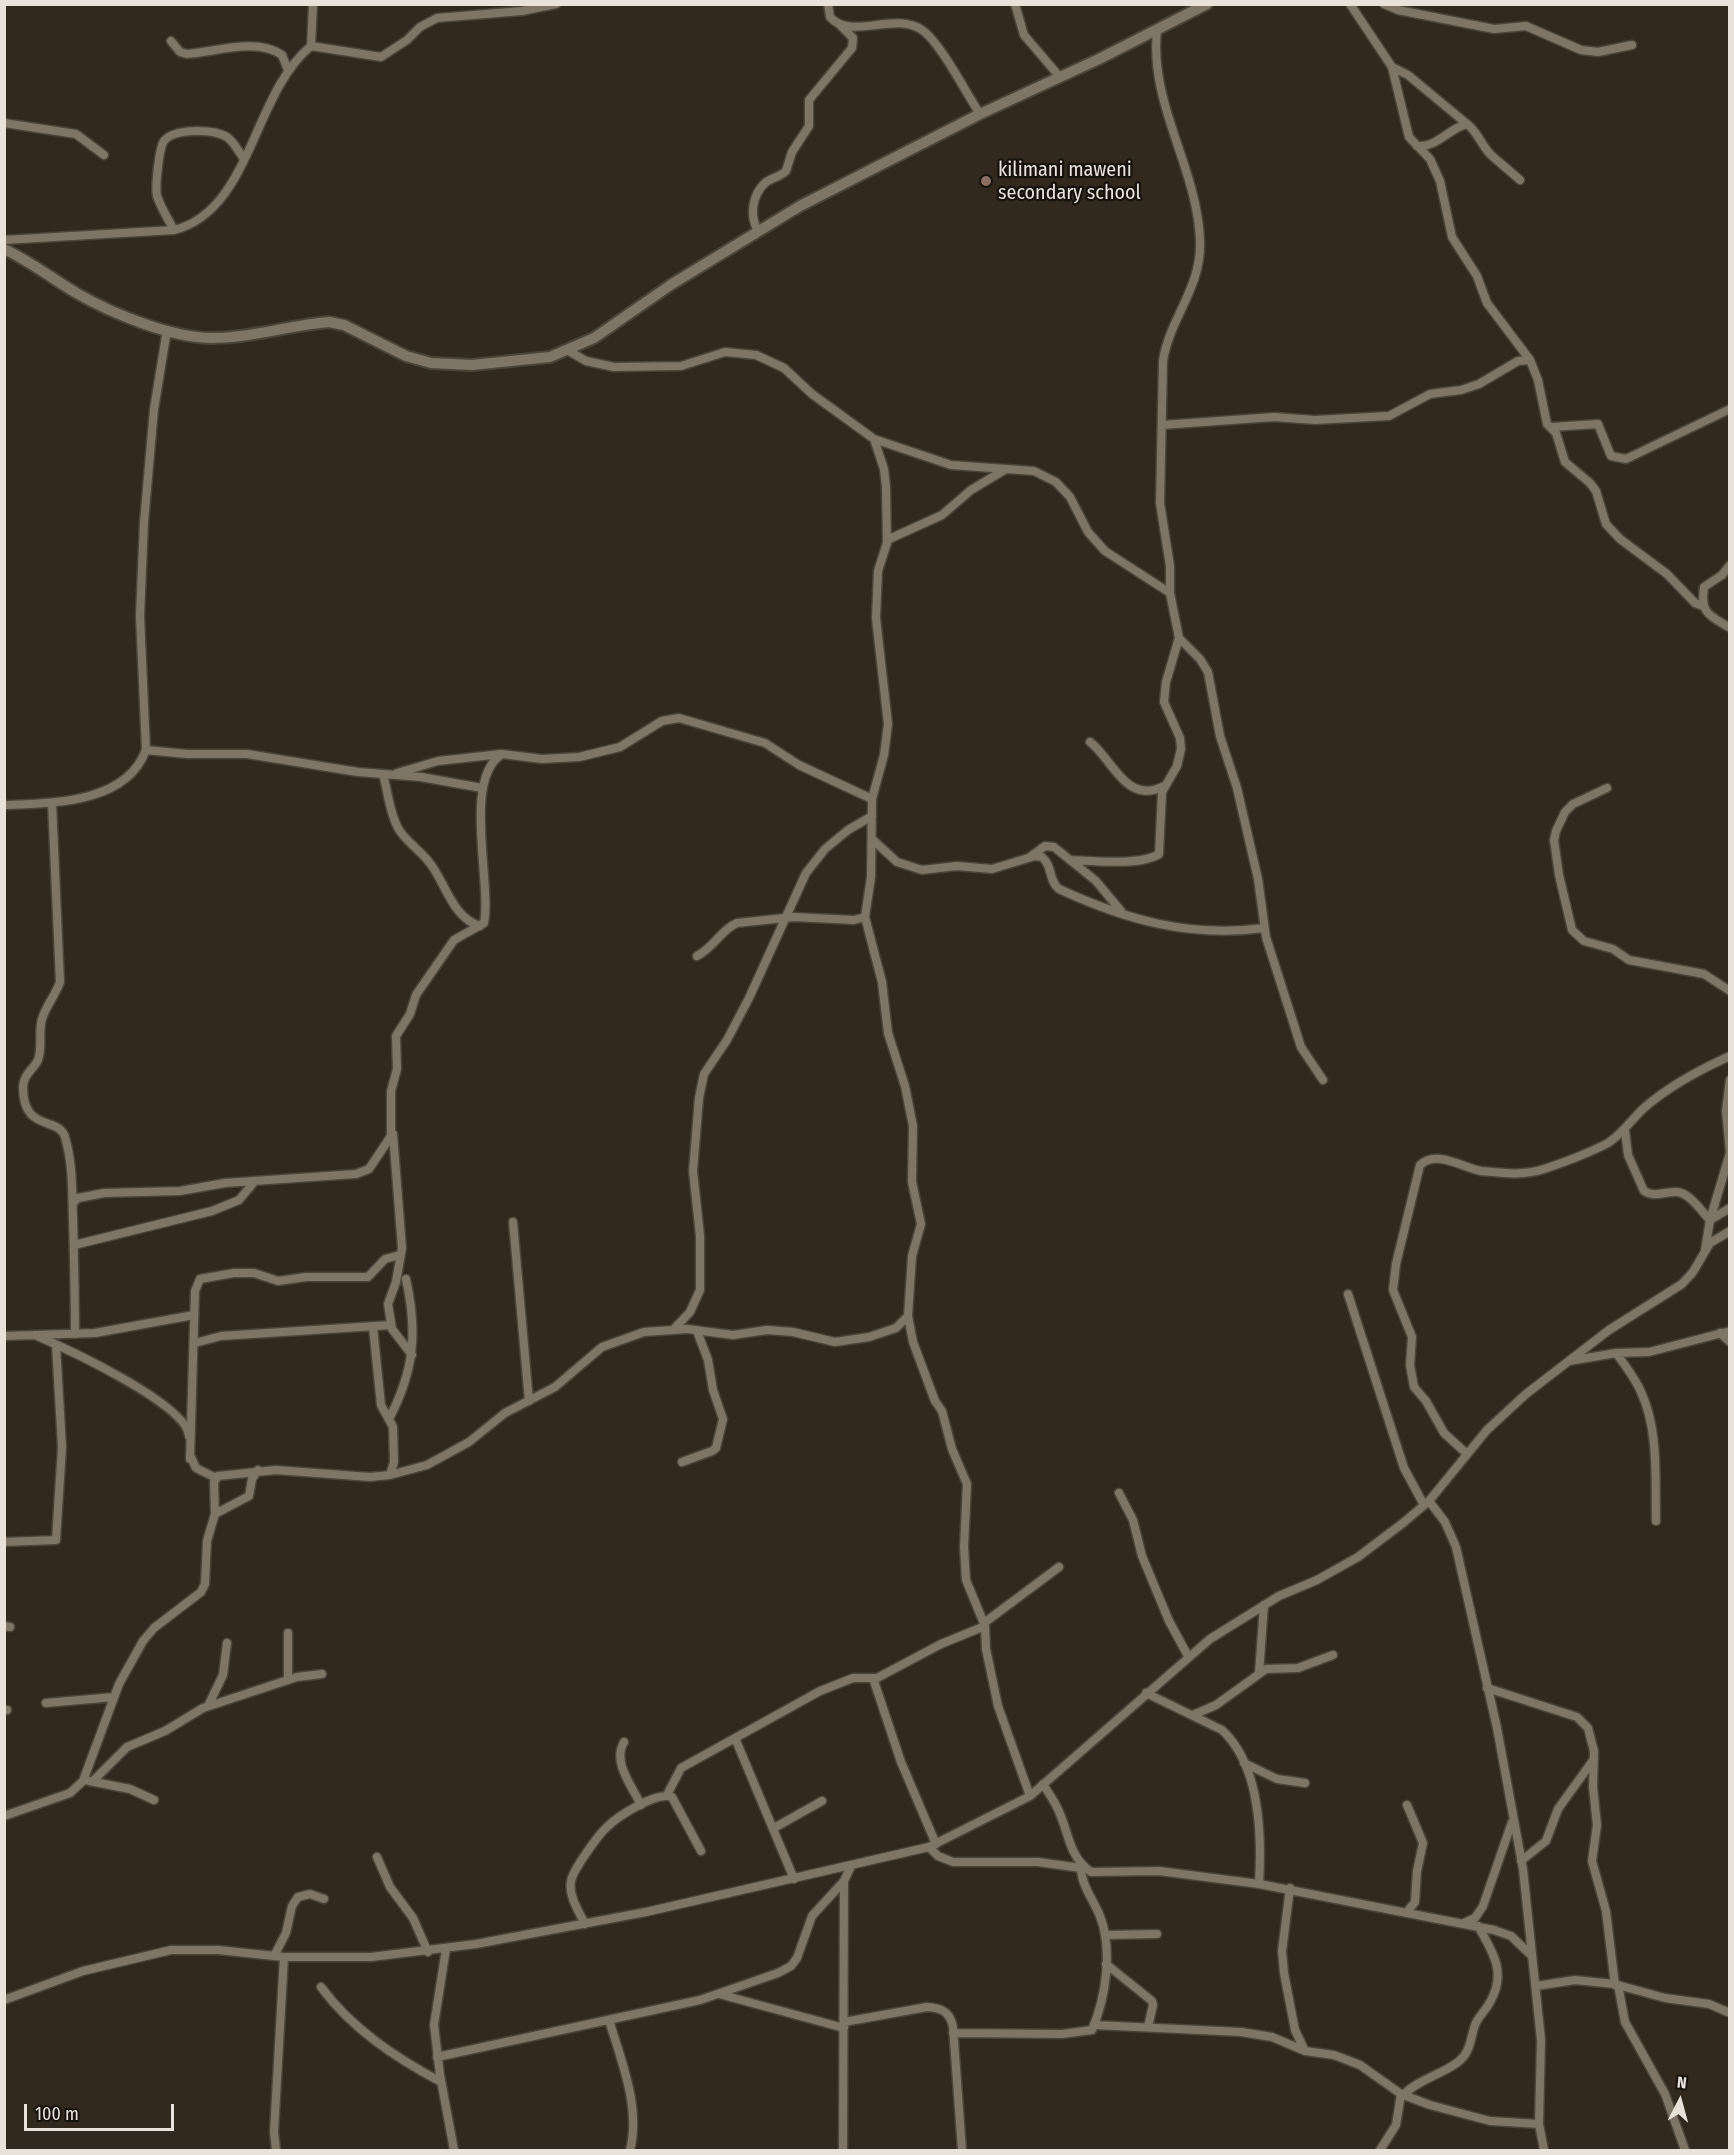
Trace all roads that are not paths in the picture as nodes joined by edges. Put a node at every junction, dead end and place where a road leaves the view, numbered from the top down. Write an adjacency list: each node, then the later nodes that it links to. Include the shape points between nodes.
1 (313, 4): 13 (street)
2 (556, 4): 8 (street, via 522,11)
3 (828, 4): 9 (street, via 830,17)
4 (1015, 4): 16 (street, via 1024,35)
5 (1208, 4): 10 (street)
6 (1350, 4): 14 (street)
7 (1384, 4): 12 (street, via 1494,28 1526,26 1581,50 1598,52)
8 (464, 10): 13 (street, via 426,22 381,57)
9 (837, 23): 17 (street, via 863,27 898,22 922,30); 24 (street, via 853,38 852,48 809,100 808,126 786,171 767,181 759,191 753,214)
10 (1157, 30): 16 (street); 32 (street, via 1155,58 1160,90 1196,200 1200,241 1194,285 1166,345)
11 (171, 41): 15 (street, via 187,54 240,47 271,50 282,55)
12 (1632, 45)
13 (311, 46): 15 (street)
14 (1392, 67): 19 (street, via 1408,75); 20 (street, via 1409,137)
15 (288, 70): 22 (street)
16 (1059, 76): 17 (street)
17 (980, 114): 24 (street)
18 (4, 123): 21 (street, via 76,134)
19 (1467, 124): 20 (street, via 1426,147); 23 (street, via 1491,155)
20 (1417, 146): 30 (street, via 1435,166 1448,228 1461,255 1477,276 1487,303)
21 (104, 155)
22 (244, 159): 25 (street, via 212,210 198,222); 25 (street, via 231,141 218,134 176,133 168,137 161,149 156,188)
23 (1520, 180)
24 (757, 229): 29 (street, via 594,338)
25 (174, 230): 26 (street)
26 (4, 240)
27 (4, 249): 28 (street, via 81,296)
28 (166, 330): 29 (street, via 199,338 221,338 329,322 345,325 406,356 448,364 535,360); 43 (street, via 153,409 144,522 140,616)
29 (567, 350): 34 (street, via 586,361 614,367 681,366 725,352 756,355 784,368)
30 (1530, 360): 32 (street, via 1518,361 1470,387 1430,394 1389,416 1315,420 1274,417); 33 (street, via 1544,417)
31 (1730, 409): 33 (street, via 1626,459 1611,456 1598,424)
32 (1162, 425): 38 (street, via 1160,503)
33 (1552, 427): 39 (street, via 1565,462 1596,491 1609,528)
34 (874, 440): 35 (street, via 951,465); 36 (street, via 884,469)
35 (1006, 469): 36 (street, via 971,490 942,515); 38 (street, via 1034,471 1056,482 1070,497 1094,541)
36 (886, 540): 49 (street, via 877,578 876,618 888,724)
37 (1730, 565): 39 (street, via 1704,587)
38 (1170, 593): 41 (street)
39 (1703, 606): 40 (street, via 1708,615)
40 (1730, 628)
41 (1179, 638): 46 (street, via 1164,702 1181,749 1177,766); 60 (street, via 1208,672 1220,736 1237,788 1258,879)
42 (1090, 742): 46 (street, via 1115,774 1137,788 1151,791)
43 (146, 750): 45 (street, via 247,754); 50 (street, via 133,770 104,790 86,798)
44 (502, 753): 45 (street, via 438,761); 47 (street); 49 (street, via 542,759 579,757 620,747 662,721 679,718 765,743 799,765)
45 (387, 774): 47 (street); 59 (street, via 391,812 401,834 428,860 444,892 469,921)
46 (1164, 786): 55 (street, via 1159,854 1124,861)
47 (482, 788): 59 (street, via 485,914)
48 (1607, 788): 62 (street, via 1573,804 1556,831 1559,876 1572,930 1584,940 1613,949 1629,960 1704,974)
49 (872, 799): 52 (street)
50 (52, 803): 51 (street); 70 (street, via 60,982 43,1017 39,1057 27,1073 23,1089 35,1120 60,1128 65,1137)
51 (4, 805)
52 (872, 816): 53 (street); 58 (street, via 848,830 812,863)
53 (872, 839): 54 (street, via 897,862 922,870 957,866 992,869); 57 (street, via 872,877)
54 (1026, 860): 55 (street, via 1049,845); 56 (street, via 1042,857 1049,864 1052,882 1059,890)
55 (1070, 860): 56 (street, via 1096,881)
56 (1123, 914): 60 (street, via 1158,926 1196,931)
57 (865, 917): 58 (street); 81 (street, via 882,982 888,1033 913,1126 912,1182 921,1224 912,1256)
58 (784, 919): 61 (street, via 729,926 710,949); 84 (street, via 749,998 704,1074 693,1171 700,1236 700,1290 690,1312)
59 (480, 926): 66 (street, via 454,940 445,951 416,995 398,1032 397,1069 391,1091)
60 (1264, 928): 64 (street, via 1301,1047)
61 (697, 956)
62 (1730, 991)
63 (1730, 1056): 67 (street, via 1660,1095)
64 (1323, 1080)
65 (1730, 1080): 68 (street, via 1726,1111)
66 (392, 1130): 69 (street, via 386,1146 363,1172); 77 (street)
67 (1625, 1130): 72 (street, via 1628,1155 1644,1191 1683,1194); 98 (street, via 1606,1143 1526,1174 1479,1170 1445,1160 1430,1159 1420,1165 1394,1270 1393,1290 1412,1337 1410,1365 1414,1387 1444,1433)
68 (1730, 1153): 72 (street)
69 (255, 1181): 70 (street, via 180,1191 104,1193 78,1198); 75 (street, via 239,1200 212,1211)
70 (73, 1203): 75 (street)
71 (1730, 1208): 72 (street)
72 (1710, 1220): 76 (street)
73 (513, 1222): 96 (street)
74 (1730, 1231): 76 (street)
75 (74, 1245): 87 (street)
76 (1704, 1250): 95 (street, via 1694,1272 1682,1284)
77 (400, 1255): 80 (street, via 384,1259 368,1278 306,1277 278,1281 254,1273 206,1276 198,1283); 82 (street, via 396,1282 389,1296)
78 (406, 1279): 94 (street)
79 (1348, 1294): 105 (street, via 1404,1468)
80 (194, 1315): 87 (street); 91 (street)
81 (908, 1316): 85 (street, via 896,1328 836,1342 782,1331 733,1335); 111 (street, via 912,1342 942,1411 967,1484 964,1567)
82 (391, 1325): 83 (street); 94 (street)
83 (373, 1327): 91 (street, via 221,1336); 97 (street, via 381,1405)
84 (673, 1330): 85 (street); 96 (street, via 644,1332 609,1343 555,1387)
85 (697, 1331): 100 (street, via 708,1360 723,1427 712,1451)
86 (1725, 1332): 90 (street); 93 (street, via 1649,1352)
87 (75, 1334): 88 (street)
88 (35, 1335): 89 (street); 92 (street)
89 (4, 1336)
90 (1730, 1342)
91 (195, 1343): 99 (street)
92 (56, 1345): 99 (street, via 135,1386 177,1414 187,1428); 108 (street, via 62,1447 56,1540)
93 (1616, 1353): 95 (street); 107 (street, via 1634,1378 1647,1407 1653,1439)
94 (412, 1355): 97 (street, via 405,1387)
95 (1565, 1362): 98 (street, via 1487,1430)
96 (529, 1401): 102 (street, via 446,1455 427,1465)
97 (389, 1419): 102 (street, via 394,1437)
98 (1467, 1454): 105 (street)
99 (190, 1459): 103 (street, via 196,1468)
100 (682, 1462)
101 (258, 1470): 102 (street); 103 (street); 106 (street, via 249,1496)
102 (390, 1475)
103 (216, 1478): 106 (street)
104 (1119, 1493): 115 (street, via 1133,1520 1142,1556 1169,1621)
105 (1427, 1503): 110 (street, via 1358,1557); 120 (street, via 1445,1522 1456,1547)
106 (215, 1514): 122 (street, via 207,1540 205,1584 201,1592 159,1623 143,1641)
107 (1656, 1521)
108 (4, 1542)
109 (1059, 1567): 111 (street)
110 (1264, 1605): 115 (street); 116 (street)
111 (985, 1625): 118 (street); 135 (street, via 986,1649 999,1706)
112 (288, 1634): 119 (street)
113 (227, 1643): 124 (street, via 223,1675)
114 (1333, 1655): 116 (street, via 1308,1665 1276,1666)
115 (1188, 1656): 121 (street)
116 (1259, 1673): 125 (street, via 1216,1705)
117 (322, 1674): 119 (street)
118 (873, 1678): 126 (street, via 853,1678 828,1688); 143 (street)
119 (288, 1680): 124 (street)
120 (1487, 1688): 128 (street, via 1577,1718 1588,1728); 141 (street)
121 (1146, 1693): 125 (street); 133 (street)
122 (114, 1697): 123 (street); 131 (street)
123 (46, 1703)
124 (207, 1707): 130 (street, via 127,1747)
125 (1193, 1715): 129 (street, via 1222,1730)
126 (735, 1738): 134 (street, via 681,1768); 142 (street)
127 (624, 1742): 138 (street, via 618,1754 620,1763)
128 (1594, 1759): 146 (street, via 1558,1809 1546,1841); 165 (street, via 1597,1825 1592,1861 1606,1911)
129 (1244, 1763): 132 (street, via 1277,1779); 151 (street, via 1259,1818)
130 (94, 1780): 131 (street); 136 (street)
131 (83, 1781): 140 (street, via 70,1793)
132 (1305, 1783)
133 (1043, 1784): 135 (street); 148 (street, via 1060,1813 1069,1844)
134 (667, 1795): 138 (street); 144 (street, via 677,1804)
135 (1029, 1796): 143 (street)
136 (154, 1800)
137 (822, 1801): 142 (street)
138 (641, 1805): 155 (street, via 605,1828 571,1880 573,1899)
139 (1407, 1805): 154 (street, via 1423,1843 1415,1902)
140 (4, 1816)
141 (1513, 1818): 146 (street); 156 (street, via 1484,1906 1475,1918)
142 (774, 1828): 149 (street)
143 (933, 1845): 147 (street); 148 (street, via 938,1856 952,1862)
144 (701, 1851)
145 (377, 1857): 161 (street)
146 (1521, 1861): 162 (street)
147 (851, 1866): 149 (street); 150 (street)
148 (1081, 1866): 151 (street, via 1091,1872 1159,1871); 159 (street)
149 (794, 1880): 155 (street)
150 (844, 1881): 168 (street, via 812,1916 791,1966); 172 (street)
151 (1259, 1884): 152 (street)
152 (1290, 1888): 154 (street); 176 (street, via 1282,1951 1284,1973 1295,2030)
153 (324, 1899): 163 (street, via 310,1894 298,1897 292,1906)
154 (1406, 1913): 156 (street)
155 (585, 1924): 160 (street)
156 (1463, 1924): 157 (street)
157 (1478, 1926): 162 (street, via 1510,1936); 179 (street, via 1498,1965 1493,1997 1476,2022 1470,2046 1460,2061)
158 (1157, 1934): 159 (street)
159 (1105, 1935): 164 (street)
160 (446, 1949): 161 (street); 177 (street, via 435,2011)
161 (428, 1952): 163 (street, via 371,1957)
162 (1531, 1955): 166 (street)
163 (279, 1957): 169 (street, via 218,1950 171,1950 83,1971); 181 (street)
164 (1106, 1964): 173 (street); 174 (street, via 1152,2001)
165 (1617, 1985): 166 (street, via 1575,1980); 170 (street, via 1665,1998 1709,2004); 188 (street, via 1625,2022 1665,2094)
166 (1536, 1986): 180 (street, via 1541,2040)
167 (321, 1987): 178 (street, via 381,2047)
168 (719, 1994): 171 (street); 172 (street)
169 (4, 2000)
170 (1730, 2013)
171 (609, 2020): 177 (street); 183 (street, via 631,2103)
172 (844, 2025): 175 (street, via 901,2010 937,2008 951,2019); 184 (street)
173 (1094, 2025): 174 (street); 175 (street, via 1085,2032 1062,2034)
174 (1148, 2027): 176 (street, via 1259,2034)
175 (953, 2033): 185 (street)
176 (1305, 2051): 179 (street, via 1334,2055 1360,2065)
177 (437, 2057): 178 (street)
178 (441, 2082): 182 (street)
179 (1402, 2094): 180 (street, via 1474,2118); 186 (street, via 1396,2125)
180 (1539, 2124): 187 (street)
181 (276, 2151)
182 (454, 2151)
183 (630, 2151)
184 (843, 2151)
185 (962, 2151)
186 (1380, 2151)
187 (1544, 2151)
188 (1685, 2151)

